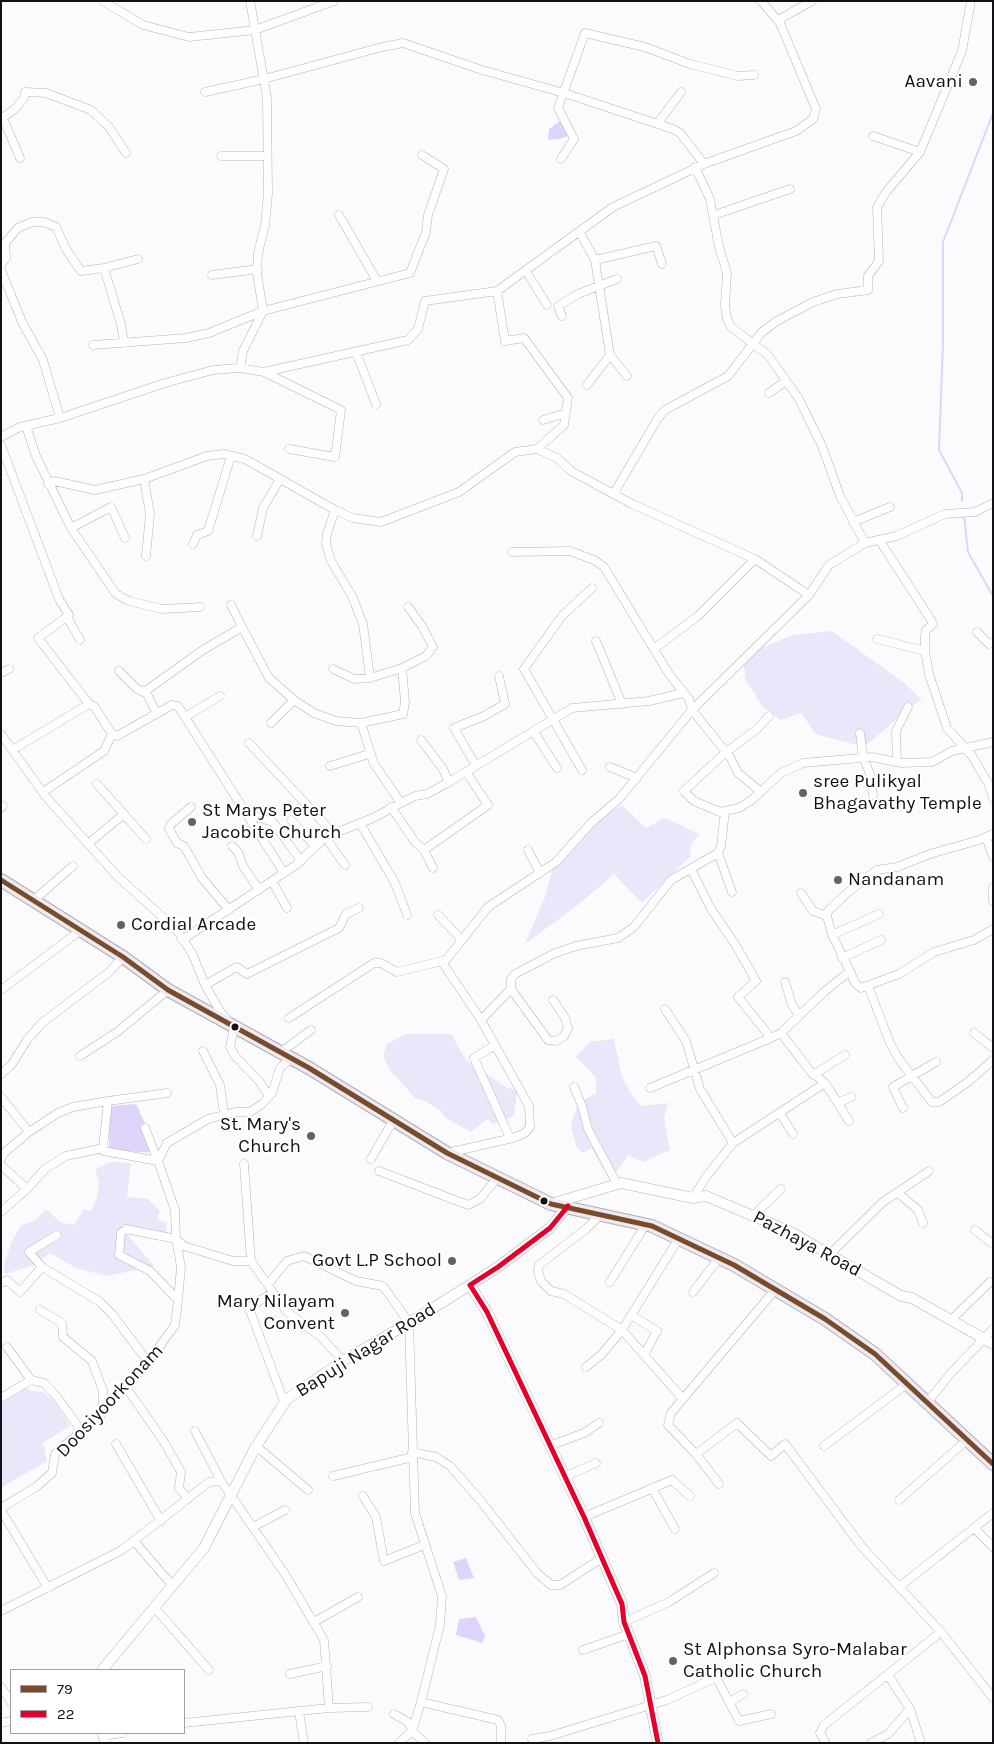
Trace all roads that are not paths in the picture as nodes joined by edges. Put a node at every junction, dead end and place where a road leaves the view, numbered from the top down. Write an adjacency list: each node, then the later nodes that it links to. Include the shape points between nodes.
1 (103, 1): 8 (street, via 132,20 173,34 206,36)
2 (250, 1): 8 (street)
3 (334, 1): 8 (street)
4 (761, 1): 7 (street)
5 (812, 1): 7 (street)
6 (971, 1): 17 (street, via 962,51)
7 (778, 20): 24 (street, via 816,109 812,119 796,131)
8 (255, 30): 10 (street)
9 (748, 77): 13 (street, via 690,64 645,47 587,32)
10 (264, 79): 11 (street); 13 (street, via 403,43); 21 (street)
11 (205, 92)
12 (681, 92): 15 (street)
13 (564, 93): 15 (street); 23 (street, via 558,108 574,140)
14 (2, 118): 18 (street, via 15,109 25,92 46,93 91,110 109,127); 22 (street)
15 (658, 123): 24 (street, via 680,133)
16 (873, 136): 17 (street)
17 (920, 152): 46 (street, via 877,207 879,261 868,276 868,290 837,294 813,302 777,320 762,332)
18 (126, 153)
19 (422, 155): 40 (street, via 444,169 428,215 426,232 410,273)
20 (221, 156): 21 (street)
21 (267, 156): 36 (street, via 266,217 258,253)
22 (20, 158)
23 (561, 159)
24 (704, 164): 25 (street)
25 (696, 167): 28 (street); 29 (street, via 613,208)
26 (790, 189): 28 (street)
27 (339, 215): 40 (street)
28 (714, 215): 46 (street, via 727,272 727,318 731,327)
29 (580, 233): 31 (street); 37 (street)
30 (138, 259): 34 (street)
31 (595, 260): 32 (street, via 656,246); 41 (street)
32 (662, 264)
33 (1, 265): 34 (street, via 6,258 5,243 18,228 32,222 44,222 56,227 81,270)
34 (104, 268): 47 (street)
35 (1, 270): 59 (street, via 42,360)
36 (258, 270): 38 (street); 44 (street)
37 (526, 271): 42 (street); 43 (street)
38 (212, 275)
39 (617, 279): 41 (street)
40 (377, 281): 44 (street)
41 (597, 286): 45 (street, via 558,306); 50 (street)
42 (497, 291): 49 (street, via 425,300 418,329 408,340); 58 (street, via 505,341 524,338 568,398)
43 (547, 305)
44 (263, 311): 47 (street, via 209,333); 51 (street, via 243,351)
45 (562, 316)
46 (755, 343): 54 (street, via 768,354); 70 (street, via 728,376 666,410 658,418)
47 (124, 344): 48 (street)
48 (93, 345)
49 (356, 352): 52 (street); 57 (street)
50 (610, 355): 53 (street); 55 (street)
51 (240, 368): 52 (street); 59 (street, via 213,370 165,383)
52 (264, 372): 65 (street, via 341,410 335,457)
53 (627, 376)
54 (786, 381): 56 (street); 74 (street, via 799,399)
55 (587, 385)
56 (769, 393)
57 (376, 404)
58 (566, 413): 60 (street); 64 (street, via 564,425)
59 (60, 418): 61 (street)
60 (543, 420)
61 (26, 426): 62 (street); 69 (street)
62 (1, 437)
63 (1, 445): 89 (street)
64 (537, 448): 70 (street, via 557,458 571,471); 73 (street, via 508,455 459,492 382,522 353,518)
65 (289, 449)
66 (231, 456): 67 (street, via 207,456); 68 (street, via 245,459); 80 (street, via 208,531 197,535)
67 (144, 479): 69 (street, via 95,490 54,481); 82 (street, via 150,514)
68 (280, 479): 73 (street); 76 (street, via 263,508)
69 (48, 484): 75 (street)
70 (614, 493): 83 (street)
71 (993, 503): 78 (street, via 975,512 945,514)
72 (890, 507): 74 (street)
73 (336, 510): 104 (street, via 326,544 330,561 352,596 363,624)
74 (853, 522): 79 (street)
75 (71, 528): 77 (street, via 111,507); 87 (street, via 116,594 129,601 162,609)
76 (257, 536)
77 (125, 538)
78 (880, 541): 79 (street); 97 (street, via 933,624 926,630)
79 (866, 543): 85 (street, via 829,566)
80 (193, 544)
81 (512, 552): 96 (street, via 570,551 594,560 604,567)
82 (146, 556)
83 (755, 559): 85 (street); 96 (street, via 698,616)
84 (592, 588): 116 (street, via 562,616 524,669)
85 (809, 595): 112 (street)
86 (231, 605): 90 (street)
87 (200, 607)
88 (408, 607): 98 (street, via 433,647 426,656)
89 (67, 617): 93 (street); 109 (street, via 38,638)
90 (242, 627): 105 (street); 108 (street, via 269,678)
91 (977, 632): 95 (street, via 989,644)
92 (877, 639): 97 (street)
93 (80, 640)
94 (596, 641): 110 (street)
95 (993, 643)
96 (654, 649): 106 (street)
97 (925, 651): 126 (street, via 947,728)
98 (402, 668): 104 (street); 118 (street, via 403,714)
99 (9, 669): 102 (street)
100 (333, 669): 104 (street, via 354,679)
101 (119, 670): 105 (street)
102 (1, 673)
103 (499, 676): 133 (street, via 505,704 454,728)
104 (370, 678)
105 (144, 692): 113 (street)
106 (683, 693): 110 (street); 112 (street)
107 (220, 696): 115 (street)
108 (294, 700): 117 (street); 118 (street, via 314,713 336,721)
109 (89, 704): 122 (street, via 94,706); 127 (street)
110 (622, 704): 116 (street, via 572,708)
111 (908, 707): 131 (street, via 896,730)
112 (692, 710): 128 (street); 138 (street)
113 (157, 714): 115 (street, via 172,705 178,706); 122 (street, via 122,735)
114 (768, 716): 128 (street, via 757,729)
115 (185, 717): 150 (street)
116 (554, 720): 119 (street); 136 (street)
117 (271, 723)
118 (361, 723): 129 (street)
119 (534, 732): 133 (street); 135 (street)
120 (860, 733): 130 (street)
121 (1, 734): 127 (street)
122 (112, 734): 142 (street, via 104,751)
123 (421, 740): 139 (street)
124 (993, 742): 126 (street)
125 (249, 743): 153 (street)
126 (965, 747): 131 (street, via 932,762); 144 (street, via 979,767)
127 (14, 749): 142 (street)
128 (726, 752): 141 (street, via 738,773); 148 (street, via 684,791 709,809)
129 (369, 754): 132 (street); 145 (street)
130 (863, 757): 131 (street); 141 (street, via 803,763 781,772); 143 (street, via 870,774)
131 (897, 762)
132 (330, 766)
133 (476, 766): 137 (street)
134 (610, 767): 138 (street)
135 (557, 768)
136 (582, 770)
137 (466, 772): 139 (street); 159 (street, via 488,805)
138 (637, 778): 169 (street, via 556,862)
139 (449, 782): 145 (street)
140 (97, 784): 149 (street)
141 (760, 791): 148 (street, via 739,808)
142 (43, 792): 156 (street)
143 (873, 796)
144 (993, 798)
145 (401, 803): 147 (street)
146 (190, 807): 180 (street, via 169,828)
147 (391, 807): 152 (street); 159 (street)
148 (725, 811): 161 (street, via 722,846)
149 (124, 814): 155 (street); 156 (street)
150 (248, 814): 163 (street, via 273,822); 168 (street)
151 (291, 820): 158 (street)
152 (360, 823): 153 (street); 183 (street, via 395,883)
153 (329, 835): 158 (street); 165 (street)
154 (990, 835): 162 (street); 184 (street, via 897,867 877,870 838,901)
155 (146, 839)
156 (89, 844): 188 (street, via 118,877 176,929)
157 (232, 846): 173 (street)
158 (315, 846): 163 (street)
159 (424, 850): 166 (street)
160 (528, 850): 169 (street)
161 (718, 853): 167 (street); 174 (street)
162 (993, 857)
163 (301, 861): 168 (street)
164 (73, 866): 176 (street)
165 (345, 866)
166 (433, 868)
167 (691, 869): 198 (street, via 671,880 634,927 618,938 553,954 522,969 511,979); 210 (street, via 711,909 756,981 738,997)
168 (284, 873): 171 (street)
169 (540, 873): 189 (street, via 488,906)
170 (1, 880): 176 (main road)
171 (272, 881): 173 (street); 178 (street)
172 (993, 887): 177 (street)
173 (259, 890): 180 (street)
174 (732, 892)
175 (801, 893): 184 (street, via 814,911)
176 (34, 900): 186 (main road)
177 (993, 901)
178 (287, 908)
179 (358, 908): 196 (street, via 346,914 339,928 300,948 247,974 237,967)
180 (229, 910): 188 (street)
181 (879, 914): 187 (street)
182 (438, 915): 189 (street)
183 (408, 916)
184 (827, 916): 187 (street)
185 (993, 929): 197 (street, via 974,940 934,952 899,974)
186 (81, 930): 191 (main road); 199 (street)
187 (832, 935): 192 (street)
188 (182, 940): 196 (street, via 192,953)
189 (462, 940): 193 (street)
190 (881, 940): 192 (street)
191 (122, 957): 200 (main road); 220 (street, via 109,972 42,1023)
192 (842, 958): 194 (street)
193 (442, 962): 204 (street, via 397,972 381,963 374,963); 205 (street)
194 (850, 971): 197 (street, via 858,986); 203 (street)
195 (785, 982): 203 (street, via 792,1005)
196 (205, 985): 206 (street)
197 (868, 986): 222 (street, via 888,1040)
198 (511, 989): 201 (street, via 548,1040 556,1041 568,1028); 205 (street)
199 (1, 990)
200 (168, 990): 206 (main road); 216 (street, via 138,1017)
201 (553, 1000)
202 (664, 1009): 219 (street, via 686,1041)
203 (799, 1015): 209 (street)
204 (289, 1018)
205 (481, 1020): 211 (street)
206 (234, 1028): 214 (main road); 228 (street, via 230,1047)
207 (311, 1030): 214 (street)
208 (974, 1032): 212 (street)
209 (781, 1033): 210 (street); 221 (street)
210 (771, 1038): 219 (street)
211 (494, 1045): 240 (street, via 474,1058); 240 (street, via 530,1106 530,1127 525,1133)
212 (993, 1048)
213 (203, 1051): 234 (street, via 220,1085)
214 (286, 1055): 228 (street); 235 (main road)
215 (845, 1055): 221 (street)
216 (80, 1056)
217 (993, 1060): 222 (street, via 936,1104)
218 (936, 1062): 222 (street)
219 (696, 1070): 225 (street); 241 (street, via 700,1089)
220 (1, 1074)
221 (813, 1075): 223 (street)
222 (911, 1076): 232 (street, via 893,1087)
223 (825, 1083): 231 (street); 233 (street)
224 (574, 1087): 252 (street, via 588,1129)
225 (650, 1088)
226 (167, 1093): 230 (street)
227 (1, 1096): 238 (street)
228 (269, 1096): 234 (street, via 250,1112)
229 (851, 1096): 231 (street)
230 (108, 1101): 238 (street, via 73,1107); 242 (street)
231 (838, 1103): 236 (street)
232 (904, 1108)
233 (780, 1113): 239 (street); 241 (street)
234 (224, 1114): 246 (street, via 208,1119 167,1143)
235 (394, 1119): 243 (main road); 245 (street)
236 (849, 1121)
237 (145, 1128): 246 (street, Doosiyoorkonam)
238 (29, 1132): 244 (street)
239 (793, 1134)
240 (510, 1138): 243 (street)
241 (733, 1144): 256 (street)
242 (103, 1148): 246 (street, via 107,1153); 253 (street, via 66,1156 45,1169)
243 (447, 1153): 251 (main road)
244 (1, 1159)
245 (371, 1159)
246 (158, 1161): 267 (street, Doosiyoorkonam, via 175,1210)
247 (244, 1164): 271 (street)
248 (1, 1165): 253 (street)
249 (380, 1171): 251 (street, via 468,1205 480,1199)
250 (929, 1171): 255 (street)
251 (497, 1178): 257 (main road)
252 (617, 1184): 256 (street, Pazhaya Road); 257 (street, Pazhaya Road)
253 (28, 1189): 259 (street)
254 (780, 1189): 261 (street)
255 (898, 1193): 262 (street, via 918,1210); 269 (street, via 883,1202)
256 (693, 1198): 261 (street, Pazhaya Road, via 706,1196)
257 (551, 1204): 258 (main road)
258 (568, 1206): 260 (main road); 277 (street, Bapuji Nagar Road, via 550,1228)
259 (1, 1212)
260 (601, 1214): 263 (main road); 287 (street, via 541,1264 538,1271 541,1281 551,1291 564,1294)
261 (754, 1216): 269 (street, Pazhaya Road, via 791,1232)
262 (923, 1223)
263 (646, 1224): 266 (main road); 273 (street)
264 (975, 1230): 268 (street)
265 (57, 1234): 272 (street, via 29,1252)
266 (679, 1238): 270 (main road); 283 (street)
267 (176, 1239): 271 (street, via 184,1246 233,1261); 281 (street, Doosiyoorkonam, via 181,1267); 281 (street, via 126,1229 121,1232 119,1252 150,1271)
268 (993, 1244)
269 (829, 1255): 284 (street, Pazhaya Road)
270 (719, 1258): 278 (main road); 280 (street)
271 (251, 1261): 276 (street)
272 (42, 1268): 275 (street, via 20,1292 7,1280); 292 (street, via 100,1302)
273 (610, 1282)
274 (990, 1282): 284 (street)
275 (1, 1283)
276 (268, 1284): 279 (street); 285 (street, via 287,1261 304,1256 356,1281 383,1286)
277 (470, 1285): 285 (street, Bapuji Nagar Road); 308 (street, via 487,1312)
278 (774, 1291): 295 (main road, via 825,1319); 298 (street)
279 (273, 1292): 291 (street, via 286,1311 321,1337); 299 (street, via 249,1308)
280 (693, 1292)
281 (178, 1300): 292 (street, Doosiyoorkonam, via 175,1325)
282 (40, 1310): 301 (street, via 62,1323 63,1338 92,1361 103,1391)
283 (631, 1315): 287 (street); 290 (street, via 658,1331)
284 (951, 1320): 288 (street, Pazhaya Road)
285 (410, 1323): 291 (street, Bapuji Nagar Road); 310 (street)
286 (993, 1329): 288 (street)
287 (622, 1330): 290 (street); 293 (street)
288 (989, 1341): 300 (street, via 951,1373)
289 (7, 1347): 294 (street)
290 (644, 1355): 298 (street)
291 (343, 1360): 299 (street, Bapuji Nagar Road)
292 (148, 1362): 296 (street, Doosiyoorkonam)
293 (586, 1367)
294 (31, 1380): 297 (street); 304 (street, via 44,1383)
295 (908, 1382): 300 (main road); 309 (street)
296 (126, 1387): 301 (street, Doosiyoorkonam); 323 (street, via 181,1472 179,1488)
297 (1, 1398)
298 (683, 1399): 311 (street, via 671,1413 668,1425)
299 (285, 1404): 307 (street, Bapuji Nagar Road)
300 (926, 1404): 305 (main road)
301 (103, 1406): 304 (street, Doosiyoorkonam, via 101,1415)
302 (599, 1423): 308 (street, via 584,1433)
303 (195, 1431): 316 (street)
304 (82, 1432): 325 (street, Doosiyoorkonam, via 55,1454 52,1473 36,1488)
305 (967, 1440): 313 (main road); 324 (street)
306 (116, 1444): 329 (street)
307 (256, 1446): 319 (street); 320 (street, Bapuji Nagar Road)
308 (549, 1446): 315 (street)
309 (824, 1446)
310 (413, 1454): 314 (street); 334 (street, via 415,1513); 336 (street, via 436,1457 450,1466 537,1573 551,1585 560,1585)
311 (696, 1454): 317 (street); 339 (street, via 737,1423 771,1456 785,1444 862,1547)
312 (596, 1463): 315 (street)
313 (993, 1464)
314 (333, 1476)
315 (564, 1476): 328 (street)
316 (221, 1481): 320 (street); 323 (street, via 209,1482)
317 (719, 1484)
318 (652, 1488): 322 (street, via 672,1480); 328 (street); 332 (street)
319 (308, 1490)
320 (232, 1496): 330 (street); 338 (street, Bapuji Nagar Road, via 204,1548)
321 (363, 1496): 334 (street, via 376,1518 384,1561)
322 (690, 1496)
323 (188, 1499): 329 (street)
324 (899, 1500)
325 (1, 1509): 340 (street)
326 (285, 1510): 330 (street)
327 (993, 1513): 331 (street)
328 (584, 1517): 336 (street)
329 (161, 1521): 333 (street)
330 (253, 1527): 344 (street)
331 (975, 1528): 335 (street); 339 (street)
332 (675, 1529)
333 (134, 1541): 338 (street); 340 (street, via 99,1563)
334 (424, 1545): 360 (street, via 440,1584 442,1608)
335 (993, 1547)
336 (602, 1558): 345 (street, via 622,1604)
337 (714, 1573): 345 (street, via 669,1602)
338 (172, 1585): 342 (street, Bapuji Nagar Road)
339 (899, 1587): 346 (street)
340 (48, 1588): 343 (street)
341 (358, 1597): 344 (street)
342 (154, 1607): 350 (street, Bapuji Nagar Road); 351 (street)
343 (1, 1611)
344 (314, 1622): 349 (street, via 324,1640)
345 (624, 1622): 347 (street)
346 (942, 1632): 354 (street); 358 (street)
347 (629, 1634): 348 (street); 362 (street, via 641,1662)
348 (583, 1650)
349 (327, 1666): 353 (street); 364 (street)
350 (103, 1669)
351 (209, 1670)
352 (730, 1671): 355 (street)
353 (290, 1674)
354 (888, 1675): 365 (street); 380 (street, via 820,1729)
355 (716, 1678): 361 (street); 362 (street, via 666,1700)
356 (1, 1687): 359 (street)
357 (743, 1694): 361 (street)
358 (993, 1698)
359 (10, 1700)
360 (422, 1702): 370 (street); 378 (street, via 498,1720)
361 (730, 1702): 368 (street, via 739,1721)
362 (651, 1703): 372 (street); 379 (street)
363 (368, 1707): 364 (street)
364 (329, 1708): 366 (street)
365 (910, 1709): 373 (street); 382 (street)
366 (299, 1712): 369 (street); 375 (street)
367 (394, 1714): 370 (street, via 408,1722)
368 (770, 1714)
369 (185, 1723)
370 (412, 1731): 376 (street); 377 (street)
371 (105, 1736): 374 (street)
372 (532, 1739)
373 (884, 1740): 381 (street)
374 (115, 1743)
375 (304, 1743)
376 (399, 1743)
377 (425, 1743)
378 (501, 1743)
379 (658, 1743)
380 (826, 1743)
381 (871, 1743)
382 (921, 1743)

